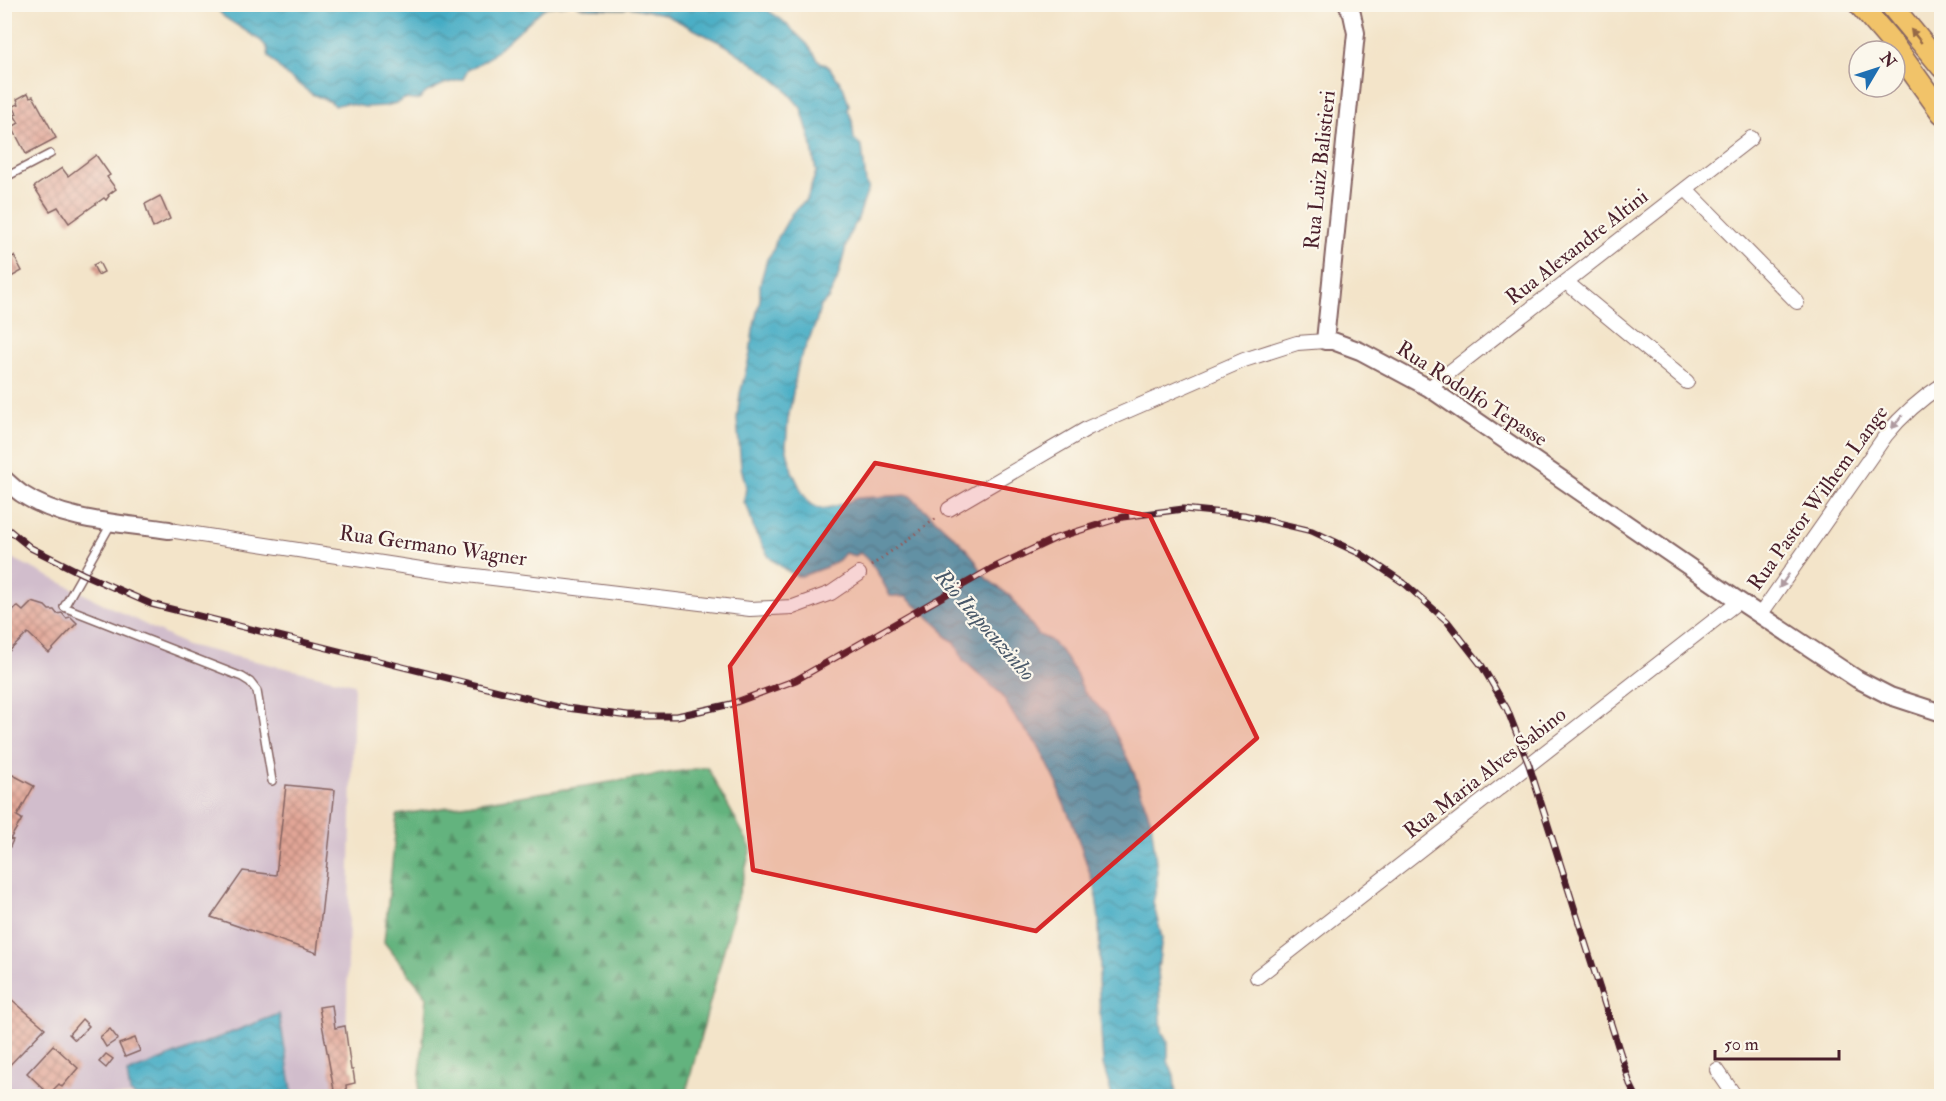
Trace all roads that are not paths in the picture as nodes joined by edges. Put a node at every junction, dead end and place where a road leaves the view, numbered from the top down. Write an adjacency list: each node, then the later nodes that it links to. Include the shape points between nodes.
1 (1347, 4): 12 (street, Rua Luiz Balistieri, via 1356,33)
2 (1859, 4): 5 (highway)
3 (1890, 4): 4 (highway, one-way to 3)
4 (1941, 67)
5 (1941, 113)
6 (1751, 138): 9 (street, Rua Alexandre Altini)
7 (50, 154): 8 (lane)
8 (4, 178)
9 (1686, 189): 10 (street, Rua Alexandre Altini); 11 (street)
10 (1566, 282): 13 (street); 15 (street, Rua Alexandre Altini)
11 (1797, 302)
12 (1325, 341): 15 (street, Rua Rodolfo Tepasse, via 1360,351); 17 (street, Rua Rodolfo Tepasse, via 1297,343 1244,360 1088,428)
13 (1687, 382)
14 (1941, 385): 22 (street, Rua Pastor Wilhem Lange, one-way to 22, via 1918,401 1892,428)
15 (1429, 388): 21 (street, Rua Rodolfo Tepasse)
16 (4, 479): 18 (street, Rua Germano Wagner, via 22,494 50,508)
17 (949, 509)
18 (113, 522): 19 (street, Rua Germano Wagner); 24 (lane, via 64,607 250,682 257,691)
19 (169, 530): 20 (street, Rua Germano Wagner, via 434,571 750,609 794,607 831,593)
20 (859, 574)
21 (1739, 601): 22 (street, Rua Rodolfo Tepasse); 25 (street, Rua Maria Alves Sabino)
22 (1760, 615): 23 (street, Rua Rodolfo Tepasse, via 1857,680)
23 (1941, 713)
24 (272, 781)
25 (1257, 978)
26 (1718, 1070): 27 (street)
27 (1735, 1096)

